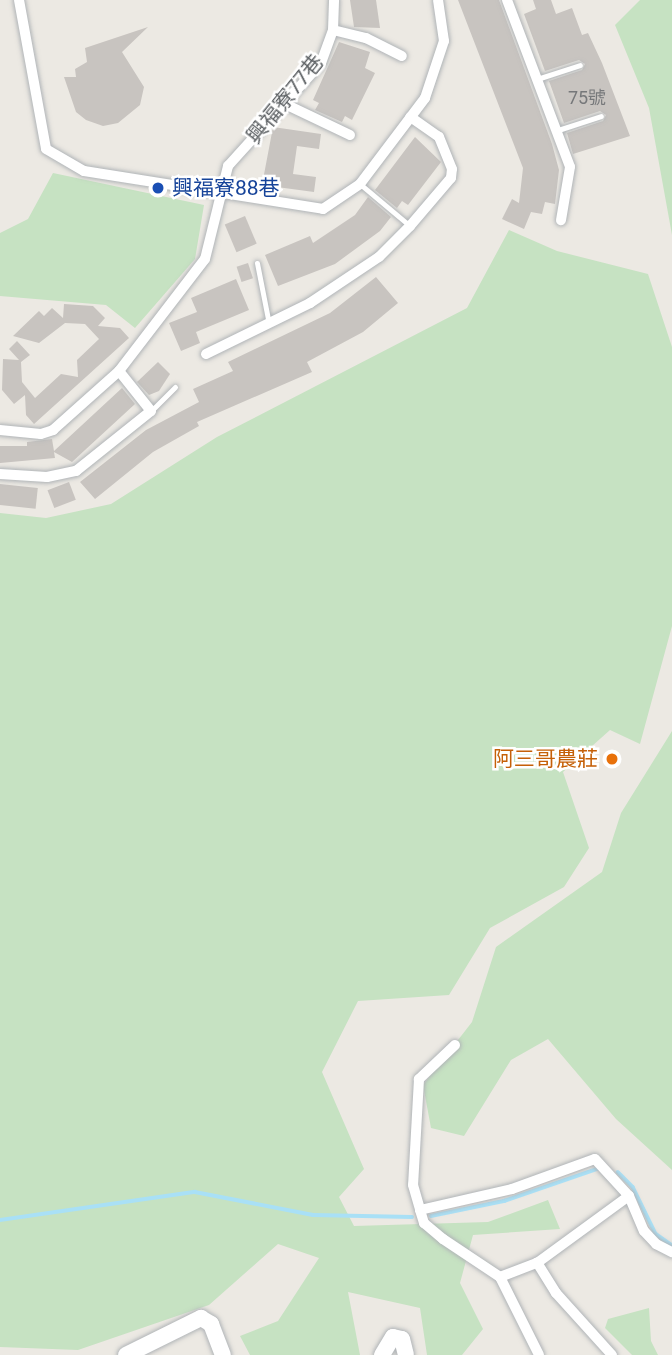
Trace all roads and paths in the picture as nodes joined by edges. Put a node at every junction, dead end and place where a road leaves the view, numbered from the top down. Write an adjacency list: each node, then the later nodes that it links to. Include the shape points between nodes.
1 (19, 0): 15 (street, via 46,149 84,171)
2 (334, 0): 5 (street, 興福寮77巷)
3 (438, 0): 11 (street, via 444,19 438,67)
4 (507, 0): 8 (street)
5 (333, 30): 6 (street, via 366,38); 9 (street, 興福寮77巷, via 321,63)
6 (402, 56)
7 (580, 65): 8 (lane)
8 (537, 79): 12 (street)
9 (285, 104): 13 (street); 15 (street, 興福寮77巷, via 228,166)
10 (601, 116): 12 (lane)
11 (410, 117): 14 (street); 17 (street, via 439,137 452,170 451,178)
12 (558, 130): 16 (street, via 570,167)
13 (350, 135)
14 (360, 184): 15 (street, via 323,209); 17 (lane)
15 (219, 192): 21 (street, via 205,259)
16 (561, 220)
17 (410, 226): 19 (street, via 379,257)
18 (257, 263): 19 (lane)
19 (269, 324): 20 (street)
20 (206, 354)
21 (119, 371): 23 (street); 24 (street, via 53,430 41,434)
22 (175, 387): 23 (lane)
23 (151, 411): 25 (street, via 76,471 47,477)
24 (0, 430)
25 (0, 474)
26 (455, 1045): 28 (street, via 419,1079 413,1185)
27 (629, 1196): 28 (street, via 595,1159 512,1189); 29 (street, via 644,1231); 30 (street)
28 (420, 1210): 31 (street, via 424,1223 443,1239)
29 (672, 1252)
30 (537, 1263): 31 (street); 37 (street, via 556,1293)
31 (500, 1277): 36 (street)
32 (126, 1355): 33 (street, via 201,1318 211,1324)
33 (223, 1355)
34 (382, 1355): 35 (street, via 393,1337 402,1339)
35 (406, 1355)
36 (539, 1355)
37 (612, 1355)

